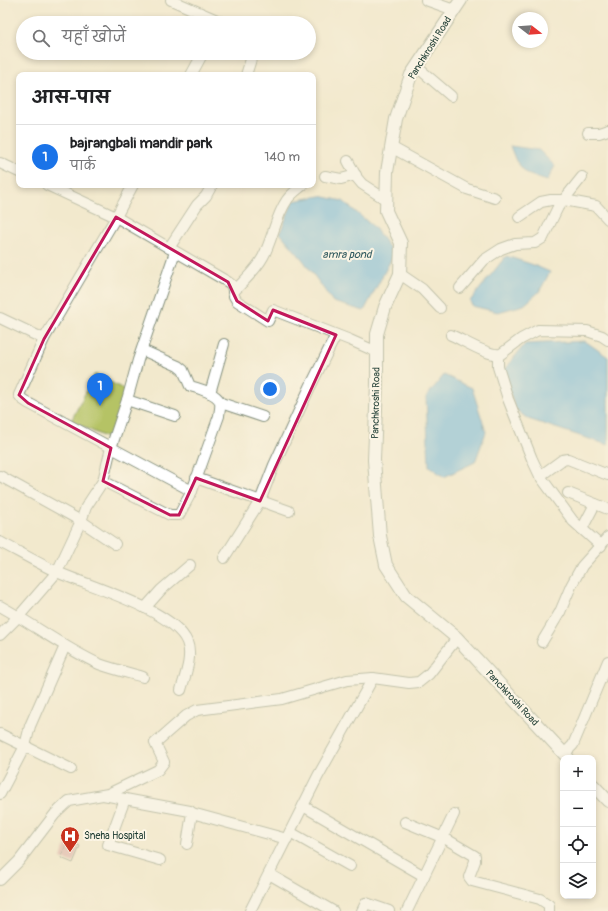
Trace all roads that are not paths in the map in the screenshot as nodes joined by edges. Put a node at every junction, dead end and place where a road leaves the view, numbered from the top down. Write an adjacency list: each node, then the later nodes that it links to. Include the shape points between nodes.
1 (171, 0): 5 (street)
2 (426, 0): 4 (street)
3 (462, 0): 4 (street, Panchkroshi Road)
4 (454, 10): 8 (street, Panchkroshi Road)
5 (207, 16)
6 (199, 60): 9 (street)
7 (251, 60): 10 (street)
8 (416, 67): 11 (street); 14 (street, Panchkroshi Road, via 411,74 396,119)
9 (193, 72)
10 (247, 72)
11 (451, 96)
12 (608, 130): 13 (street)
13 (588, 133)
14 (391, 147): 25 (street, via 467,189); 26 (street, Panchkroshi Road)
15 (348, 161): 18 (street)
16 (0, 163): 17 (street)
17 (16, 171)
18 (356, 175): 19 (street, via 341,179); 26 (street, via 362,184)
19 (325, 176)
20 (582, 177): 27 (street)
21 (53, 188): 28 (street)
22 (131, 188): 28 (street)
23 (210, 188): 31 (street, via 197,205)
24 (299, 188): 34 (street, via 288,198 282,209 263,257 253,272)
25 (495, 198)
26 (385, 199): 32 (street, Panchkroshi Road, via 386,211 401,243)
27 (564, 200): 29 (street, via 541,202); 30 (street, via 596,206); 33 (street, via 543,238 535,243 515,244 501,249 484,260)
28 (116, 217): 31 (street); 39 (street)
29 (519, 217)
30 (608, 220)
31 (172, 250): 34 (street, via 228,282 232,285); 42 (street)
32 (400, 274): 35 (street, via 422,289); 43 (street, Panchkroshi Road, via 381,320 377,334)
33 (460, 288)
34 (233, 292): 37 (street, via 237,301 268,321 273,310)
35 (440, 308)
36 (0, 318): 39 (street)
37 (336, 334): 43 (street); 58 (street)
38 (451, 335): 44 (street)
39 (44, 339): 50 (street, via 19,395)
40 (608, 340): 44 (street, via 587,330 538,330)
41 (224, 344): 45 (street)
42 (142, 350): 45 (street, via 178,366 183,370 190,386); 46 (street)
43 (377, 352): 75 (street, Panchkroshi Road, via 374,460 380,536 386,566 406,596)
44 (498, 355): 53 (street, via 498,367 508,399)
45 (210, 393): 47 (street, via 218,398)
46 (127, 400): 48 (street); 50 (street)
47 (220, 403): 49 (street); 54 (street, via 218,416)
48 (175, 416)
49 (263, 417)
50 (110, 448): 55 (street); 56 (street)
51 (608, 475): 53 (street, via 562,460)
52 (0, 476): 62 (street)
53 (540, 476): 63 (street, via 573,521)
54 (196, 478): 56 (street); 58 (street)
55 (103, 481): 56 (street, via 170,514 179,515); 62 (street, via 86,508)
56 (192, 491)
57 (568, 493): 59 (street)
58 (260, 501): 61 (street); 68 (street)
59 (595, 504): 60 (street); 63 (street)
60 (608, 509)
61 (289, 511)
62 (81, 522): 66 (street); 70 (street)
63 (582, 529): 67 (street)
64 (608, 537): 67 (street)
65 (0, 542): 70 (street)
66 (115, 544)
67 (600, 546): 76 (street, via 582,566)
68 (224, 558)
69 (190, 565): 72 (street)
70 (57, 572): 72 (street); 73 (street)
71 (0, 606): 73 (street)
72 (145, 608): 81 (street, via 170,622 187,642 188,663)
73 (19, 616): 74 (street); 77 (street)
74 (0, 635)
75 (457, 638): 80 (street, via 429,674 419,682); 84 (street, Panchkroshi Road)
76 (542, 642)
77 (65, 646): 79 (street, via 99,664); 83 (street, via 30,726)
78 (608, 661): 85 (street)
79 (143, 677)
80 (373, 678): 89 (street, via 347,680 282,699 197,710 186,716 155,743 164,762 158,770); 92 (street)
81 (181, 690)
82 (0, 734): 83 (street)
83 (25, 746): 86 (street); 88 (street)
84 (565, 755)
85 (567, 755)
86 (71, 769)
87 (596, 788): 91 (street)
88 (0, 794)
89 (103, 795): 90 (street); 103 (street, via 69,801)
90 (125, 799): 93 (street); 99 (street, via 108,845)
91 (608, 800)
92 (303, 806): 96 (street); 102 (street)
93 (192, 813): 96 (street); 98 (street)
94 (454, 814): 97 (street)
95 (405, 822): 97 (street)
96 (289, 835): 100 (street); 101 (street)
97 (442, 838): 102 (street); 109 (street, via 475,856 469,877 472,881 540,899 549,905)
98 (187, 844)
99 (160, 860)
100 (350, 866)
101 (269, 874): 104 (street); 105 (street)
102 (424, 876): 108 (street)
103 (0, 880)
104 (250, 911)
105 (332, 911)
106 (362, 911): 107 (street, via 366,903)
107 (389, 911)
108 (407, 911)
109 (549, 911)

